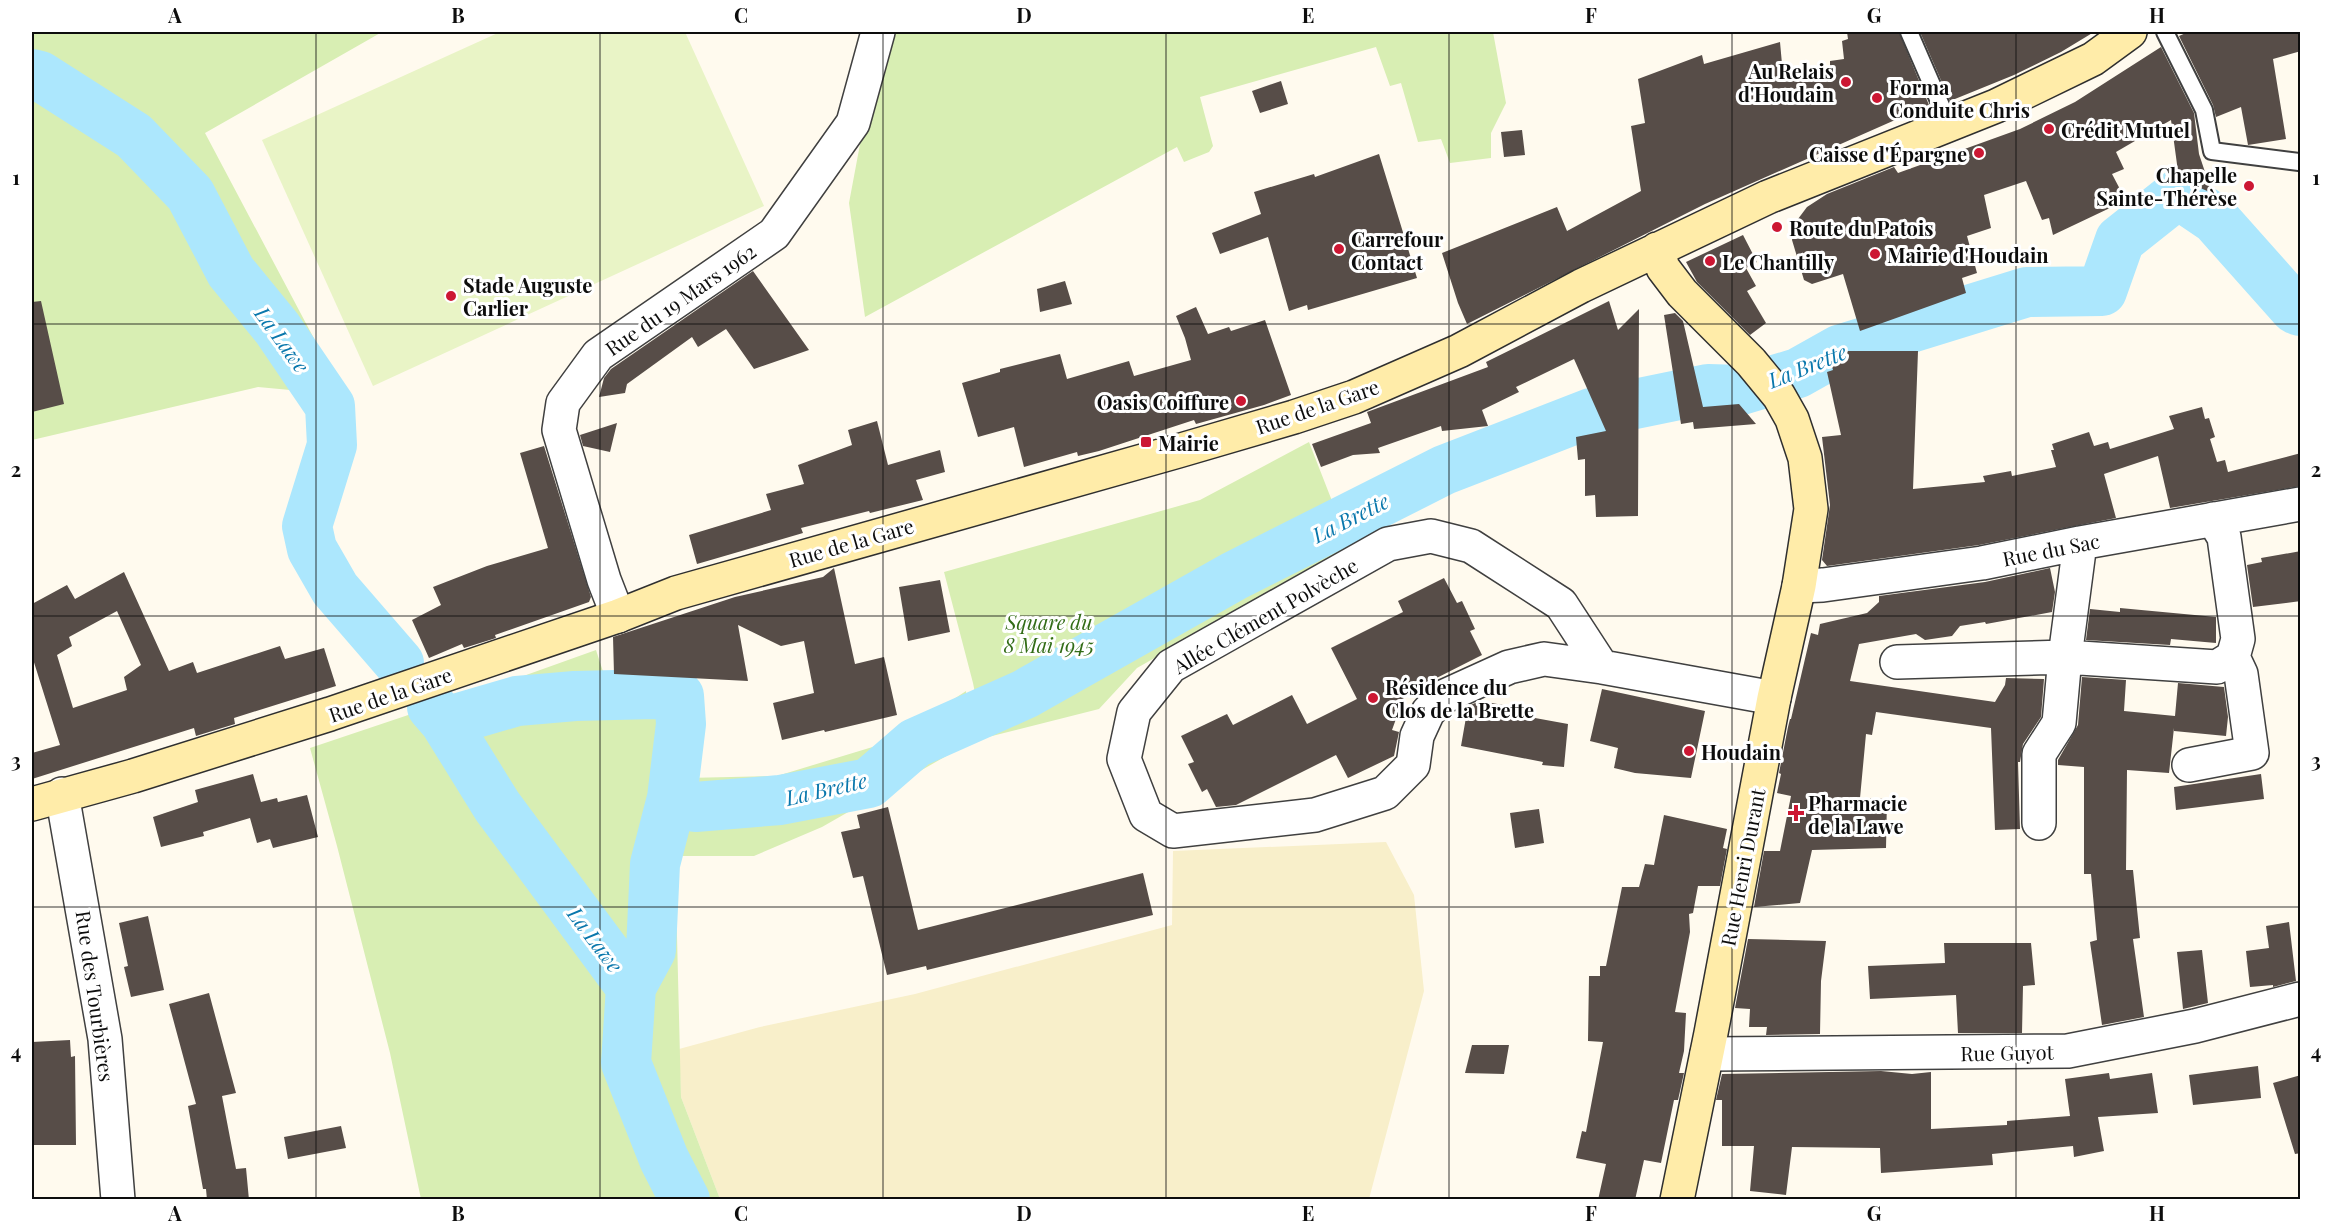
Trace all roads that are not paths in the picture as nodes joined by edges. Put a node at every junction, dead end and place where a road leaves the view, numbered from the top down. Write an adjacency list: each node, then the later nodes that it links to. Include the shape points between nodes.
1 (878, 32): 12 (street, Rue du 19 Mars 1962, via 853,123 774,234 598,354 563,403 559,430)
2 (1909, 32): 5 (lane)
3 (2130, 32): 5 (main road, Rue de la Gare, via 2093,59)
4 (2165, 32): 6 (lane, via 2204,110 2212,151)
5 (1949, 124): 7 (main road, Rue de la Gare, via 1768,197)
6 (2299, 162)
7 (1657, 249): 11 (main road, Rue Henri Durant, via 1663,268 1682,293 1769,384 1792,419 1805,458 1811,510); 12 (main road, Rue de la Gare, via 1459,351 1344,400 676,593)
8 (2301, 504): 9 (street, Rue du Sac)
9 (2213, 519): 10 (street, Rue du Sac); 14 (street, via 2224,537 2238,639)
10 (2080, 543): 11 (street, Rue du Sac, via 1982,563); 13 (street)
11 (1799, 586): 17 (main road, Rue Henri Durant)
12 (618, 616): 19 (main road, Rue de la Gare, via 330,714 133,776)
13 (2065, 657): 14 (street, via 2217,668); 15 (street); 21 (street, via 2059,723 2039,754)
14 (2233, 657): 18 (street, via 2241,674 2252,753)
15 (1897, 662)
16 (1602, 667): 16 (street, Allée Clément Polvèche, via 1561,604 1471,546 1431,536 1388,544 1171,666 1134,712 1124,759 1146,815 1173,831 1315,815 1385,793 1413,765 1417,736 1428,712 1443,697 1509,667 1544,659); 17 (street, Allée Clément Polvèche)
17 (1774, 698): 23 (main road, Rue Henri Durant)
18 (2189, 765)
19 (62, 794): 20 (main road, Rue de la Gare); 24 (street, Rue des Tourbières, via 105,1039)
20 (32, 804)
21 (2039, 823)
22 (2301, 999): 23 (street, Rue Guyot, via 2195,1026 2068,1051)
23 (1707, 1054): 25 (main road, Rue Henri Durant)
24 (118, 1200)
25 (1677, 1200)

